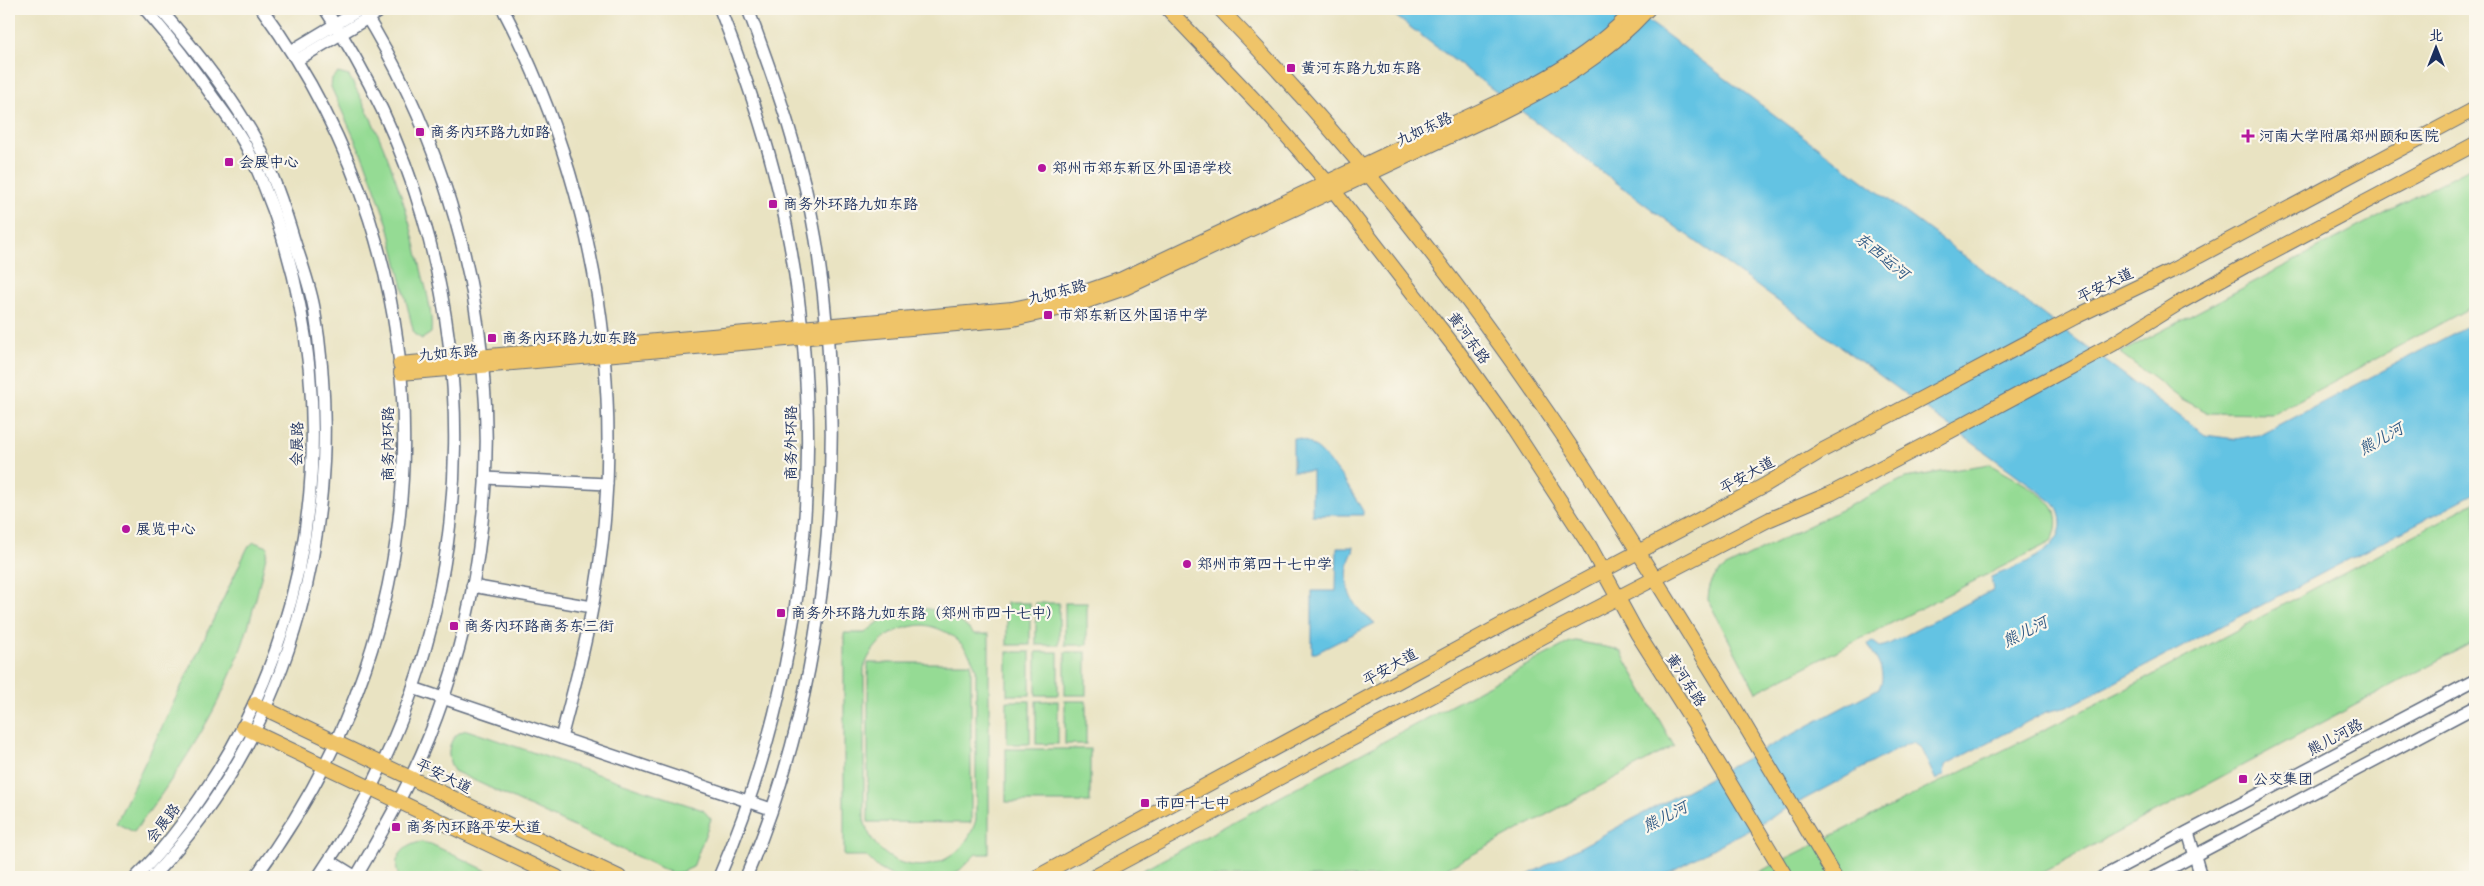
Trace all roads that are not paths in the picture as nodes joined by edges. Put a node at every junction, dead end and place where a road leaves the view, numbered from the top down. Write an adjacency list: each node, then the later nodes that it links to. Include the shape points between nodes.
1 (145, 9): 38 (street, 会展路, via 189,62 246,147 275,216 302,308 312,409 307,530 300,566)
2 (160, 9): 38 (street, 会展路, via 198,55 256,142 286,213 313,306 324,409 318,532 298,622)
3 (262, 9): 15 (street, 商务内环路)
4 (325, 9): 14 (street)
5 (383, 9): 13 (street)
6 (503, 9): 23 (street, via 531,69 568,168 593,270)
7 (720, 9): 22 (street, 商务外环路, via 751,91 774,171 792,252)
8 (748, 9): 21 (street, via 775,83 799,164 815,238)
9 (1168, 9): 20 (main road, 黄河东路, via 1265,111)
10 (1220, 9): 19 (main road, 黄河东路)
11 (1635, 9): 17 (main road, 九如东路, via 1619,27 1568,65)
12 (1648, 9): 17 (main road, 九如东路, via 1625,34 1574,73)
13 (364, 12): 14 (street); 24 (street, via 410,96 445,181 468,265)
14 (338, 29): 15 (street); 25 (street, via 382,109 416,191 438,271)
15 (294, 55): 26 (street, 商务内环路, via 336,131 367,208 387,281)
16 (2475, 109): 29 (main road, 平安大道, bridge, via 2171,270 2077,316)
17 (1490, 112): 19 (main road, 九如东路)
18 (2475, 144): 31 (main road, via 2237,270 2113,344 1934,440)
19 (1365, 169): 20 (main road, 九如东路); 29 (main road, 黄河东路, via 1488,328)
20 (1330, 186): 21 (main road, 九如东路, via 1122,279 1073,296 1012,309); 30 (main road, 黄河东路, via 1468,364 1545,476)
21 (826, 330): 22 (main road, 九如东路); 49 (street, via 831,452 824,569 805,685)
22 (802, 332): 23 (main road, 九如东路); 47 (street, 商务外环路, via 807,433 801,566 782,680)
23 (604, 350): 24 (main road, 九如东路); 28 (street)
24 (482, 361): 25 (main road, 九如东路); 27 (street)
25 (452, 364): 26 (main road, 九如东路); 36 (street, via 455,430 453,504 436,606)
26 (400, 369): 42 (street, 商务内环路, via 402,499 393,560 373,645)
27 (486, 478): 28 (street); 32 (street)
28 (607, 484): 34 (street)
29 (1638, 552): 30 (main road, 平安大道); 31 (main road, 黄河东路)
30 (1603, 570): 33 (main road, 黄河东路); 62 (main road, 平安大道)
31 (1654, 579): 33 (main road); 65 (main road, 黄河东路, bridge)
32 (472, 586): 34 (street); 37 (street)
33 (1618, 598): 63 (main road); 64 (main road, 黄河东路)
34 (592, 607): 41 (street)
35 (2475, 680): 50 (street, 熊儿河路)
36 (413, 688): 37 (street); 43 (street)
37 (442, 698): 41 (street); 45 (street)
38 (260, 706): 40 (street, 会展路); 42 (main road, 平安大道)
39 (2475, 707): 51 (street)
40 (248, 729): 44 (main road); 53 (street, 会展路, via 186,819); 54 (street, 会展路, via 228,777 199,820)
41 (561, 738): 47 (street)
42 (336, 743): 43 (main road, 平安大道); 44 (street, 商务内环路)
43 (383, 765): 45 (main road, 平安大道); 46 (street)
44 (325, 766): 46 (main road); 55 (street, 商务内环路, via 286,833)
45 (411, 778): 48 (street); 59 (main road, 平安大道)
46 (372, 789): 48 (main road); 52 (street)
47 (748, 801): 49 (street); 60 (street, 商务外环路)
48 (399, 802): 57 (street); 58 (main road)
49 (771, 809): 61 (street)
50 (2188, 832): 51 (street); 66 (street, 熊儿河路)
51 (2195, 856): 67 (street); 68 (street)
52 (330, 860): 56 (street); 57 (street)
53 (136, 877)
54 (152, 877)
55 (255, 877)
56 (318, 877)
57 (356, 877)
58 (557, 877)
59 (618, 877)
60 (720, 877)
61 (746, 877)
62 (1037, 877)
63 (1094, 877)
64 (1786, 877)
65 (1834, 877)
66 (2102, 877)
67 (2154, 877)
68 (2202, 877)

